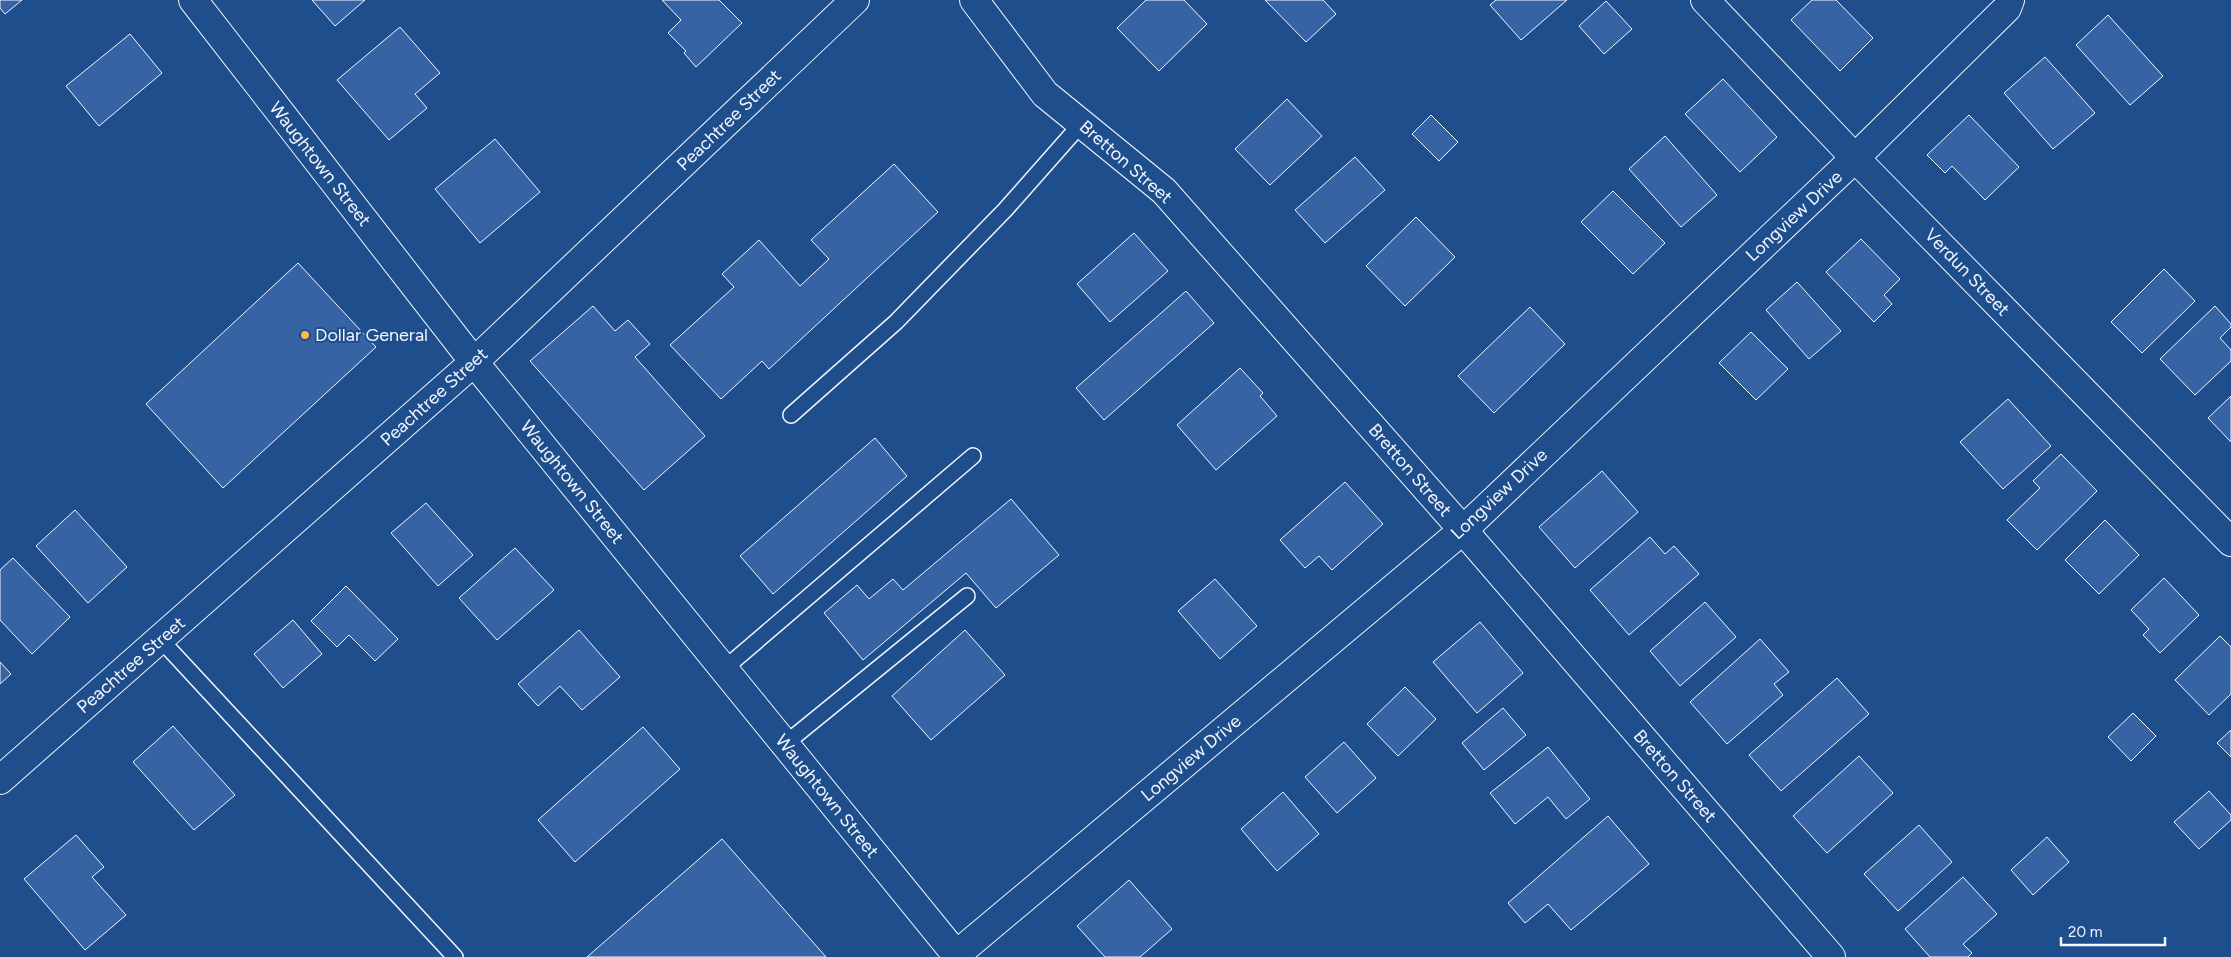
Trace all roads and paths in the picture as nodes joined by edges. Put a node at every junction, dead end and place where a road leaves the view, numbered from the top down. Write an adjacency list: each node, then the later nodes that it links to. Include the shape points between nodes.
1 (193, 0): 8 (street, Waughtown Street)
2 (855, 0): 8 (street, Peachtree Street)
3 (974, 0): 6 (street, Bretton Street, via 1045,94)
4 (1705, 0): 7 (street, Verdun Street)
5 (2015, 3): 7 (street, Longview Drive)
6 (1081, 124): 9 (lane, via 1005,210 896,322); 11 (street, Bretton Street, via 1164,191)
7 (1855, 158): 11 (street, Longview Drive); 12 (street, Verdun Street)
8 (474, 362): 14 (street, Peachtree Street); 15 (street, Waughtown Street)
9 (791, 414)
10 (973, 456): 15 (lane)
11 (1463, 530): 18 (street, Longview Drive); 20 (street, Bretton Street)
12 (2231, 542)
13 (967, 596): 16 (lane)
14 (160, 639): 17 (street, Peachtree Street); 19 (lane)
15 (724, 669): 16 (street, Waughtown Street)
16 (785, 744): 18 (street, Waughtown Street)
17 (0, 780)
18 (957, 956)
19 (455, 957)
20 (1831, 957)

